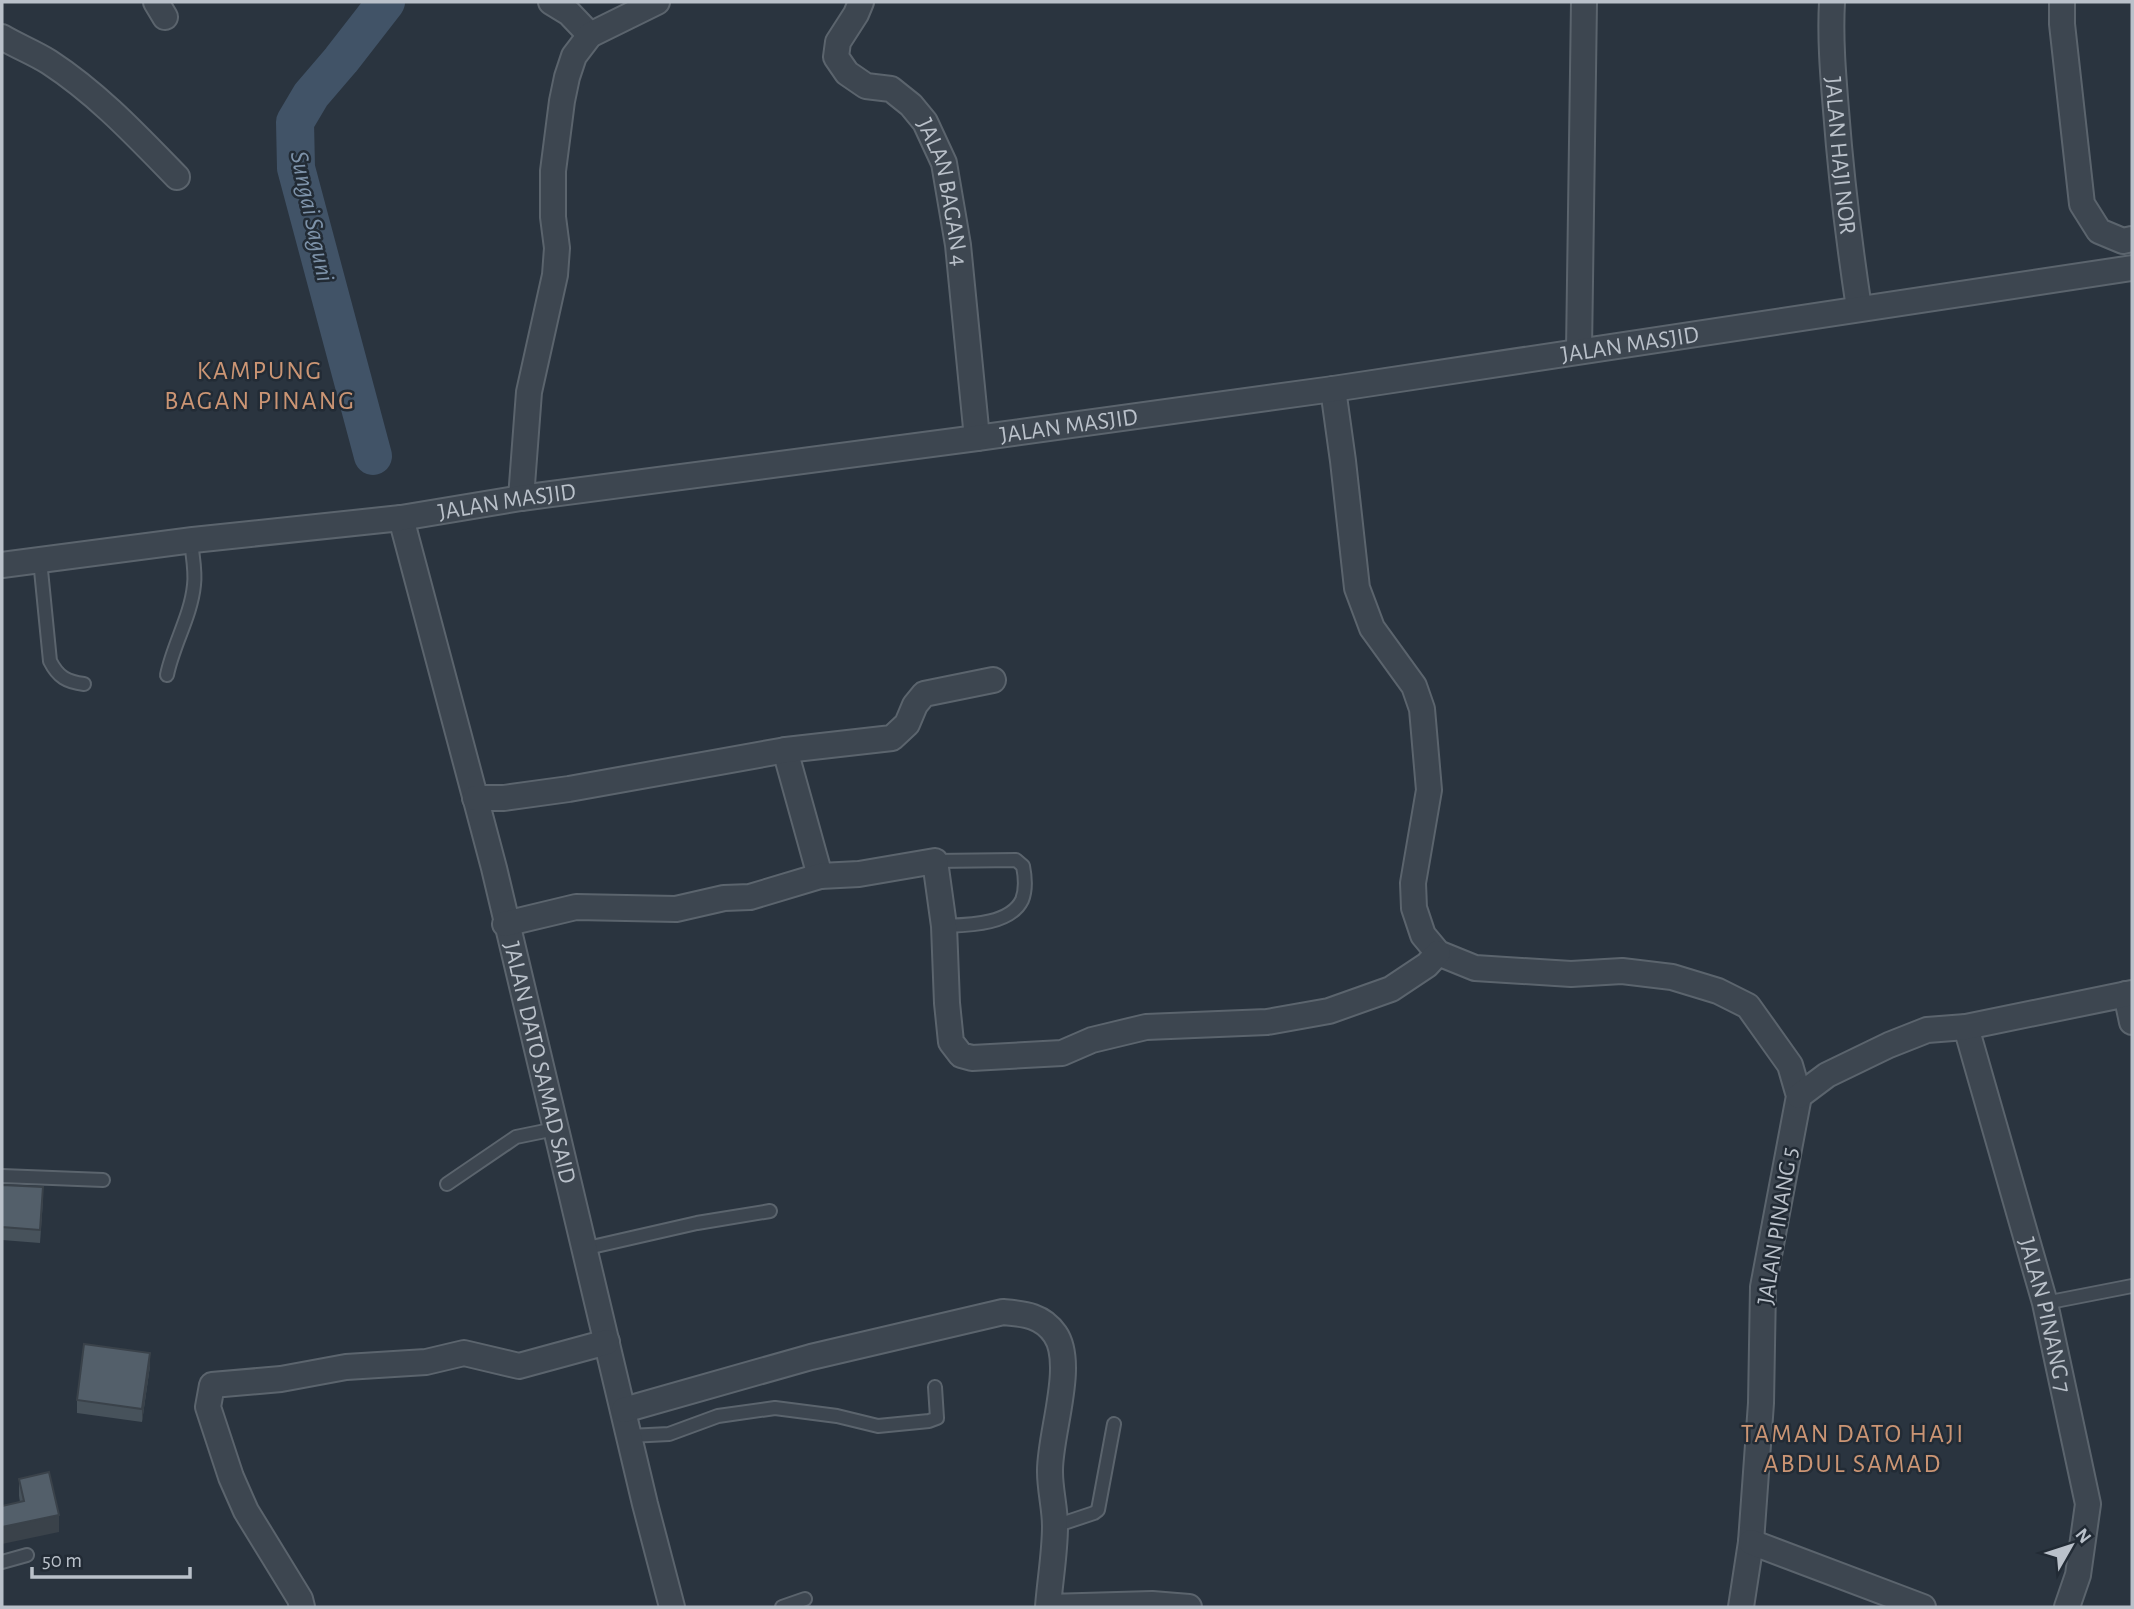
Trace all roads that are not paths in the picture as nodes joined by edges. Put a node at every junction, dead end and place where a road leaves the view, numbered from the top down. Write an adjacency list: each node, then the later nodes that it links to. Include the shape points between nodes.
1 (551, 2): 7 (street)
2 (657, 2): 7 (street)
3 (861, 2): 15 (street, JALAN BAGAN 4, via 838,42 836,57 847,74 866,86 891,89 911,105 925,122 944,163 958,245)
4 (1584, 2): 13 (street)
5 (1832, 2): 12 (street, JALAN HAJI NOR, via 1830,34 1841,177)
6 (2062, 2): 10 (street, via 2082,204 2099,231 2123,241)
7 (590, 35): 16 (street, via 574,56 562,101 553,172 555,275 529,392)
8 (2, 37): 9 (street, via 49,62 81,86 117,115)
9 (177, 177)
10 (2132, 239)
11 (2132, 268): 12 (street, JALAN MASJID)
12 (1859, 309): 13 (street, JALAN MASJID)
13 (1579, 351): 14 (street, JALAN MASJID)
14 (1333, 389): 15 (street, JALAN MASJID); 30 (street, via 1357,588 1372,628 1414,686 1422,709 1429,790 1413,883 1414,908 1423,934)
15 (977, 438): 16 (street, JALAN MASJID)
16 (521, 498): 17 (street, JALAN MASJID)
17 (401, 517): 18 (street, JALAN MASJID); 25 (street, JALAN DATO SAMAD SAID)
18 (191, 540): 19 (street, JALAN MASJID); 21 (lane, via 194,584)
19 (40, 560): 20 (street, JALAN MASJID); 23 (lane, via 50,662 57,674)
20 (2, 565)
21 (167, 675)
22 (993, 680): 24 (street, via 924,694 907,724 892,738)
23 (84, 684)
24 (785, 750): 25 (street, via 569,789); 27 (street)
25 (475, 798): 28 (street, JALAN DATO SAMAD SAID)
26 (935, 861): 27 (street); 29 (street); 29 (lane, via 1016,860 1023,866 1025,878 1021,900 1012,911 995,920)
27 (820, 876): 28 (street, via 750,897 676,909 576,907)
28 (505, 924): 35 (street, JALAN DATO SAMAD SAID)
29 (944, 926): 30 (street, via 951,1042 961,1055 972,1058 1062,1053 1092,1040 1146,1027 1267,1022 1329,1011 1391,989)
30 (1438, 953): 34 (street, via 1475,968 1572,974 1622,971 1672,977 1718,991 1748,1006 1790,1065)
31 (2129, 993): 32 (street); 33 (street)
32 (2132, 1022)
33 (1966, 1027): 34 (street, via 1927,1030 1889,1045 1826,1075); 42 (street, JALAN PINANG 7)
34 (1799, 1096): 49 (street, JALAN PINANG 5, via 1763,1287 1762,1403)
35 (555, 1129): 38 (lane, via 522,1136); 40 (street, JALAN DATO SAMAD SAID)
36 (2, 1176): 37 (lane)
37 (103, 1180)
38 (447, 1184)
39 (770, 1211): 40 (lane)
40 (583, 1249): 43 (street, JALAN DATO SAMAD SAID)
41 (2132, 1286): 42 (lane)
42 (2045, 1303): 60 (street, JALAN PINANG 7, via 2088,1504 2078,1575)
43 (607, 1342): 45 (street, JALAN DATO SAMAD SAID); 53 (street, via 519,1366 464,1353 426,1362 346,1367 212,1385 208,1407 231,1477)
44 (935, 1387): 47 (lane, via 937,1418 929,1421 878,1426 775,1408 718,1416 669,1434)
45 (624, 1410): 47 (street, JALAN DATO SAMAD SAID); 48 (street, via 811,1357 1003,1312 1034,1316 1056,1335 1061,1348 1063,1375 1050,1471)
46 (1114, 1424): 48 (lane, via 1098,1510)
47 (629, 1436): 54 (street, JALAN DATO SAMAD SAID)
48 (1055, 1526): 56 (street)
49 (1751, 1542): 58 (street, JALAN PINANG 5); 59 (street)
50 (27, 1555): 51 (lane)
51 (2, 1562)
52 (805, 1599): 55 (lane)
53 (302, 1607)
54 (672, 1607)
55 (782, 1607)
56 (1048, 1607): 57 (street)
57 (1189, 1607)
58 (1741, 1607)
59 (1923, 1607)
60 (2067, 1607)

